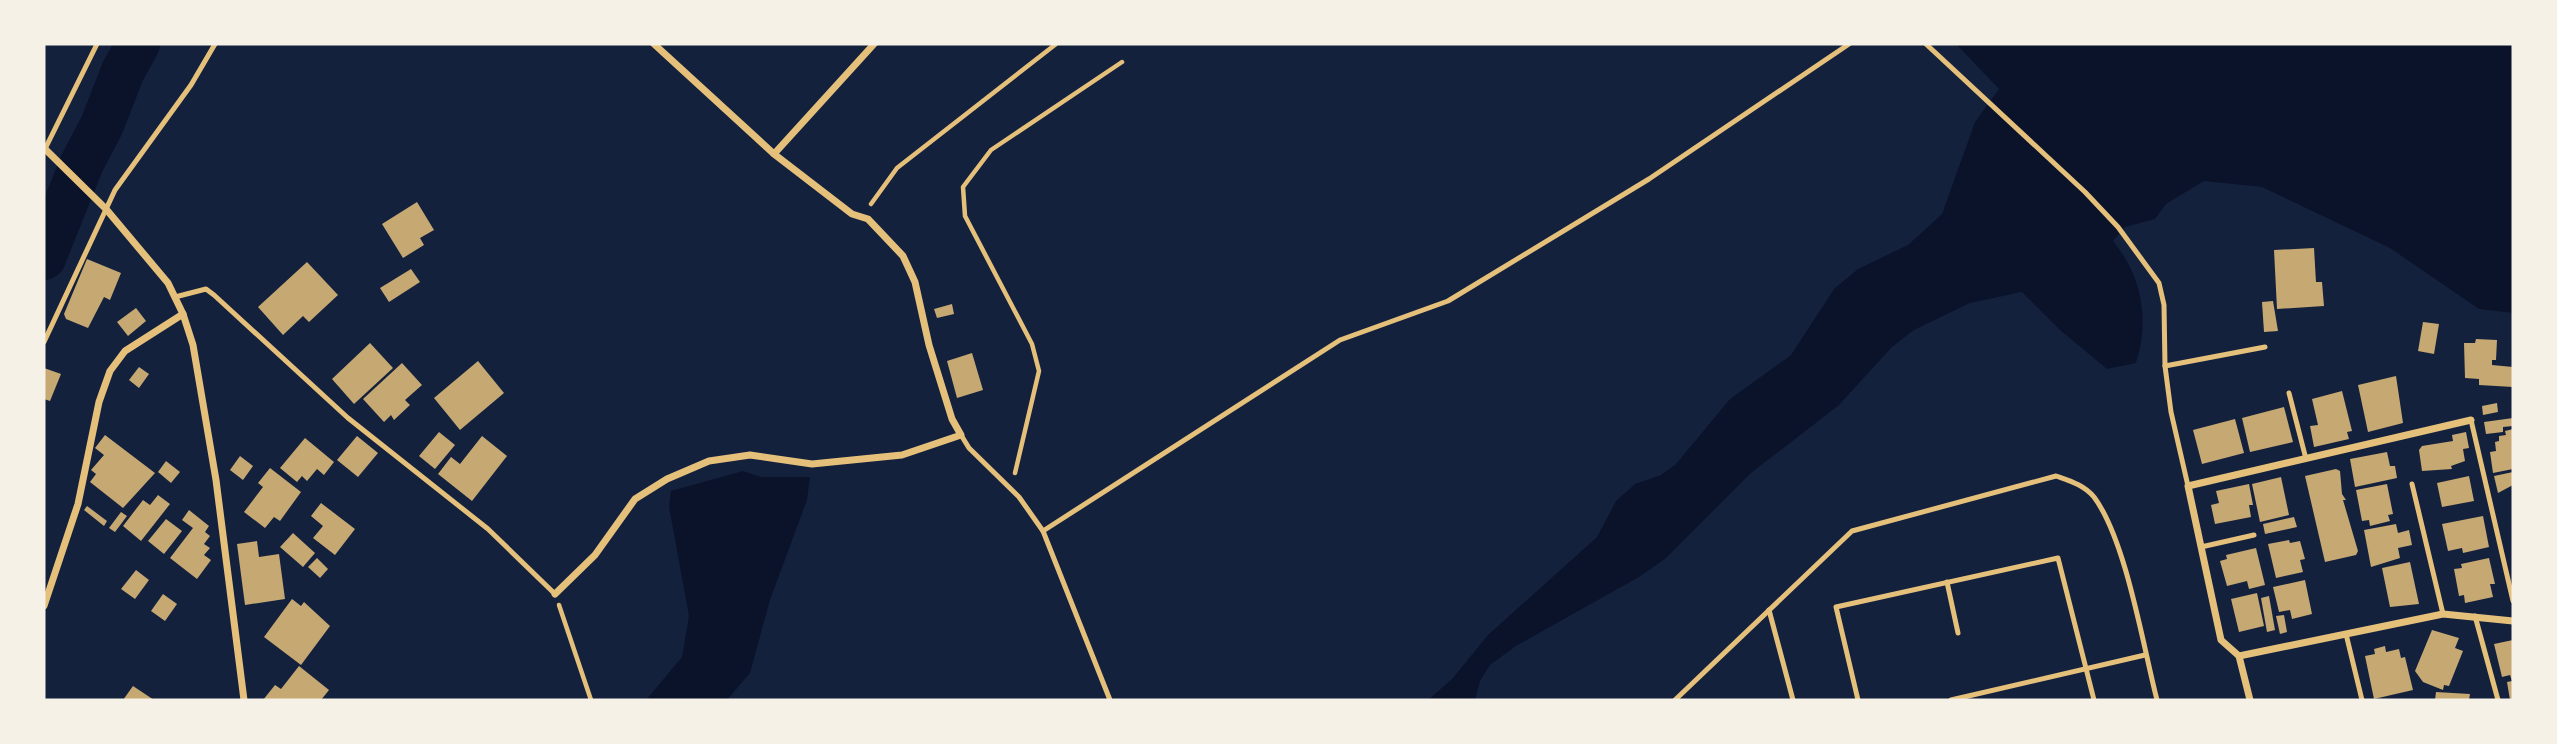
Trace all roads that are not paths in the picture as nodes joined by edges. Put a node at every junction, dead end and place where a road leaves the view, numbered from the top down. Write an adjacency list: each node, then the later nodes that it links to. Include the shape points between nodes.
1 (97, 44): 7 (lane)
2 (215, 44): 9 (lane)
3 (654, 44): 8 (street)
4 (874, 44): 8 (street)
5 (1849, 44): 21 (lane, via 1649,179 1460,294 1340,340)
6 (1926, 44): 14 (lane, via 2118,227 2158,283 2164,305)
7 (45, 151): 9 (street)
8 (774, 154): 17 (street, via 852,214 868,219 903,256 915,282 948,407)
9 (106, 209): 10 (street); 12 (lane)
10 (175, 297): 11 (street); 25 (lane, via 205,289 214,295 348,418 488,529)
11 (183, 314): 27 (street, via 125,351 110,371 78,504); 38 (street, via 193,345 216,480)
12 (44, 342)
13 (2265, 347): 14 (lane)
14 (2165, 366): 20 (lane)
15 (2288, 393): 18 (lane)
16 (2470, 420): 18 (street); 26 (lane)
17 (961, 435): 21 (lane, via 1011,488); 25 (street, via 902,455 865,459 812,464 750,455 709,461 635,499 595,555)
18 (2306, 459): 20 (street)
19 (2412, 484): 29 (lane)
20 (2188, 486): 23 (street)
21 (1043, 531): 39 (lane)
22 (2254, 535): 23 (lane)
23 (2201, 547): 35 (street, via 2221,640)
24 (1947, 582): 32 (lane); 36 (lane, via 2058,558); 42 (lane, via 1836,607)
25 (555, 594)
26 (2513, 601)
27 (44, 606)
28 (1769, 610): 34 (lane, via 1852,531 2056,476 2076,482 2092,495 2107,519); 40 (lane); 41 (lane)
29 (2443, 614): 30 (street); 33 (street)
30 (2475, 616): 31 (street); 49 (lane)
31 (2513, 621)
32 (1958, 633)
33 (2346, 634): 35 (street); 48 (lane)
34 (2145, 655): 36 (lane); 46 (lane)
35 (2239, 656): 47 (street)
36 (2087, 668): 37 (lane); 45 (lane)
37 (1991, 692): 43 (lane); 44 (lane)
38 (244, 700)
39 (1110, 700)
40 (1675, 700)
41 (1793, 700)
42 (1858, 700)
43 (1951, 700)
44 (1993, 700)
45 (2094, 700)
46 (2157, 700)
47 (2250, 700)
48 (2362, 700)
49 (2498, 700)

